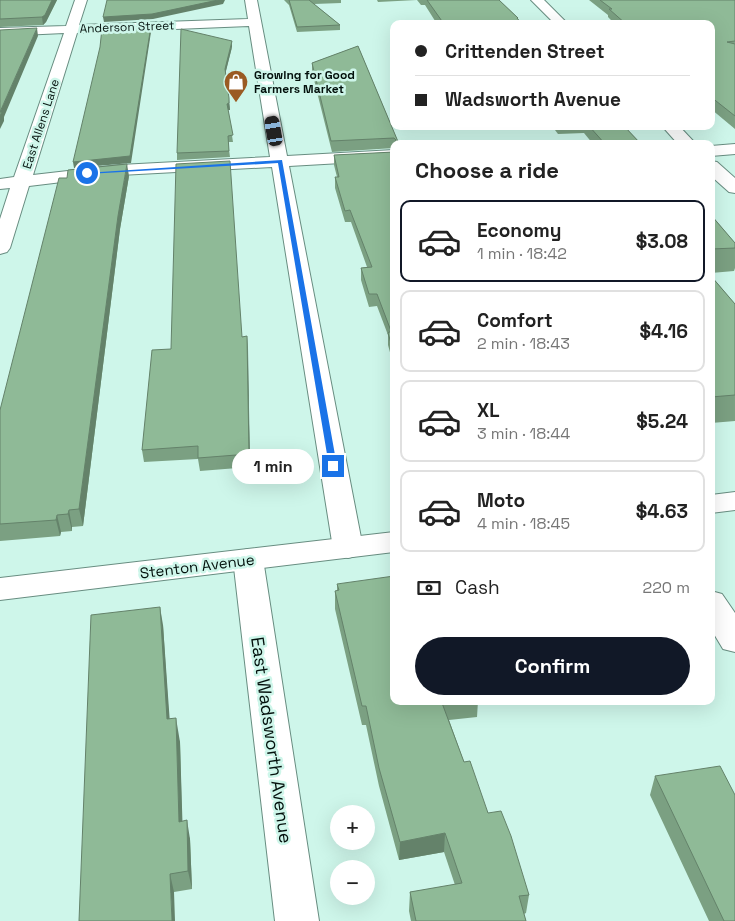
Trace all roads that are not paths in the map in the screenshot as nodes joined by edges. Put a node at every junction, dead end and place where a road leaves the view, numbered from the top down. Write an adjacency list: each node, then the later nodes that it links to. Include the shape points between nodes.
1 (81, 0): 6 (street, East Allens Lane)
2 (251, 0): 5 (street)
3 (537, 0): 4 (street)
4 (558, 20)
5 (255, 22): 6 (street, Anderson Street); 13 (street)
6 (72, 29): 7 (street, Anderson Street); 15 (street, East Allens Lane)
7 (0, 32)
8 (674, 130): 9 (street)
9 (684, 140)
10 (735, 149): 11 (street)
11 (715, 151)
12 (390, 155): 13 (street)
13 (280, 161): 15 (street, via 120,170); 22 (street)
14 (715, 170): 17 (street)
15 (22, 181): 16 (street); 18 (street, East Allens Lane)
16 (0, 184)
17 (735, 188)
18 (0, 248)
19 (735, 501): 20 (street)
20 (715, 504)
21 (390, 543): 22 (street, Stenton Avenue)
22 (348, 548): 23 (street, Stenton Avenue)
23 (248, 560): 24 (street, Stenton Avenue); 27 (street, East Wadsworth Avenue)
24 (0, 589)
25 (715, 608): 26 (street)
26 (735, 640)
27 (297, 921)

